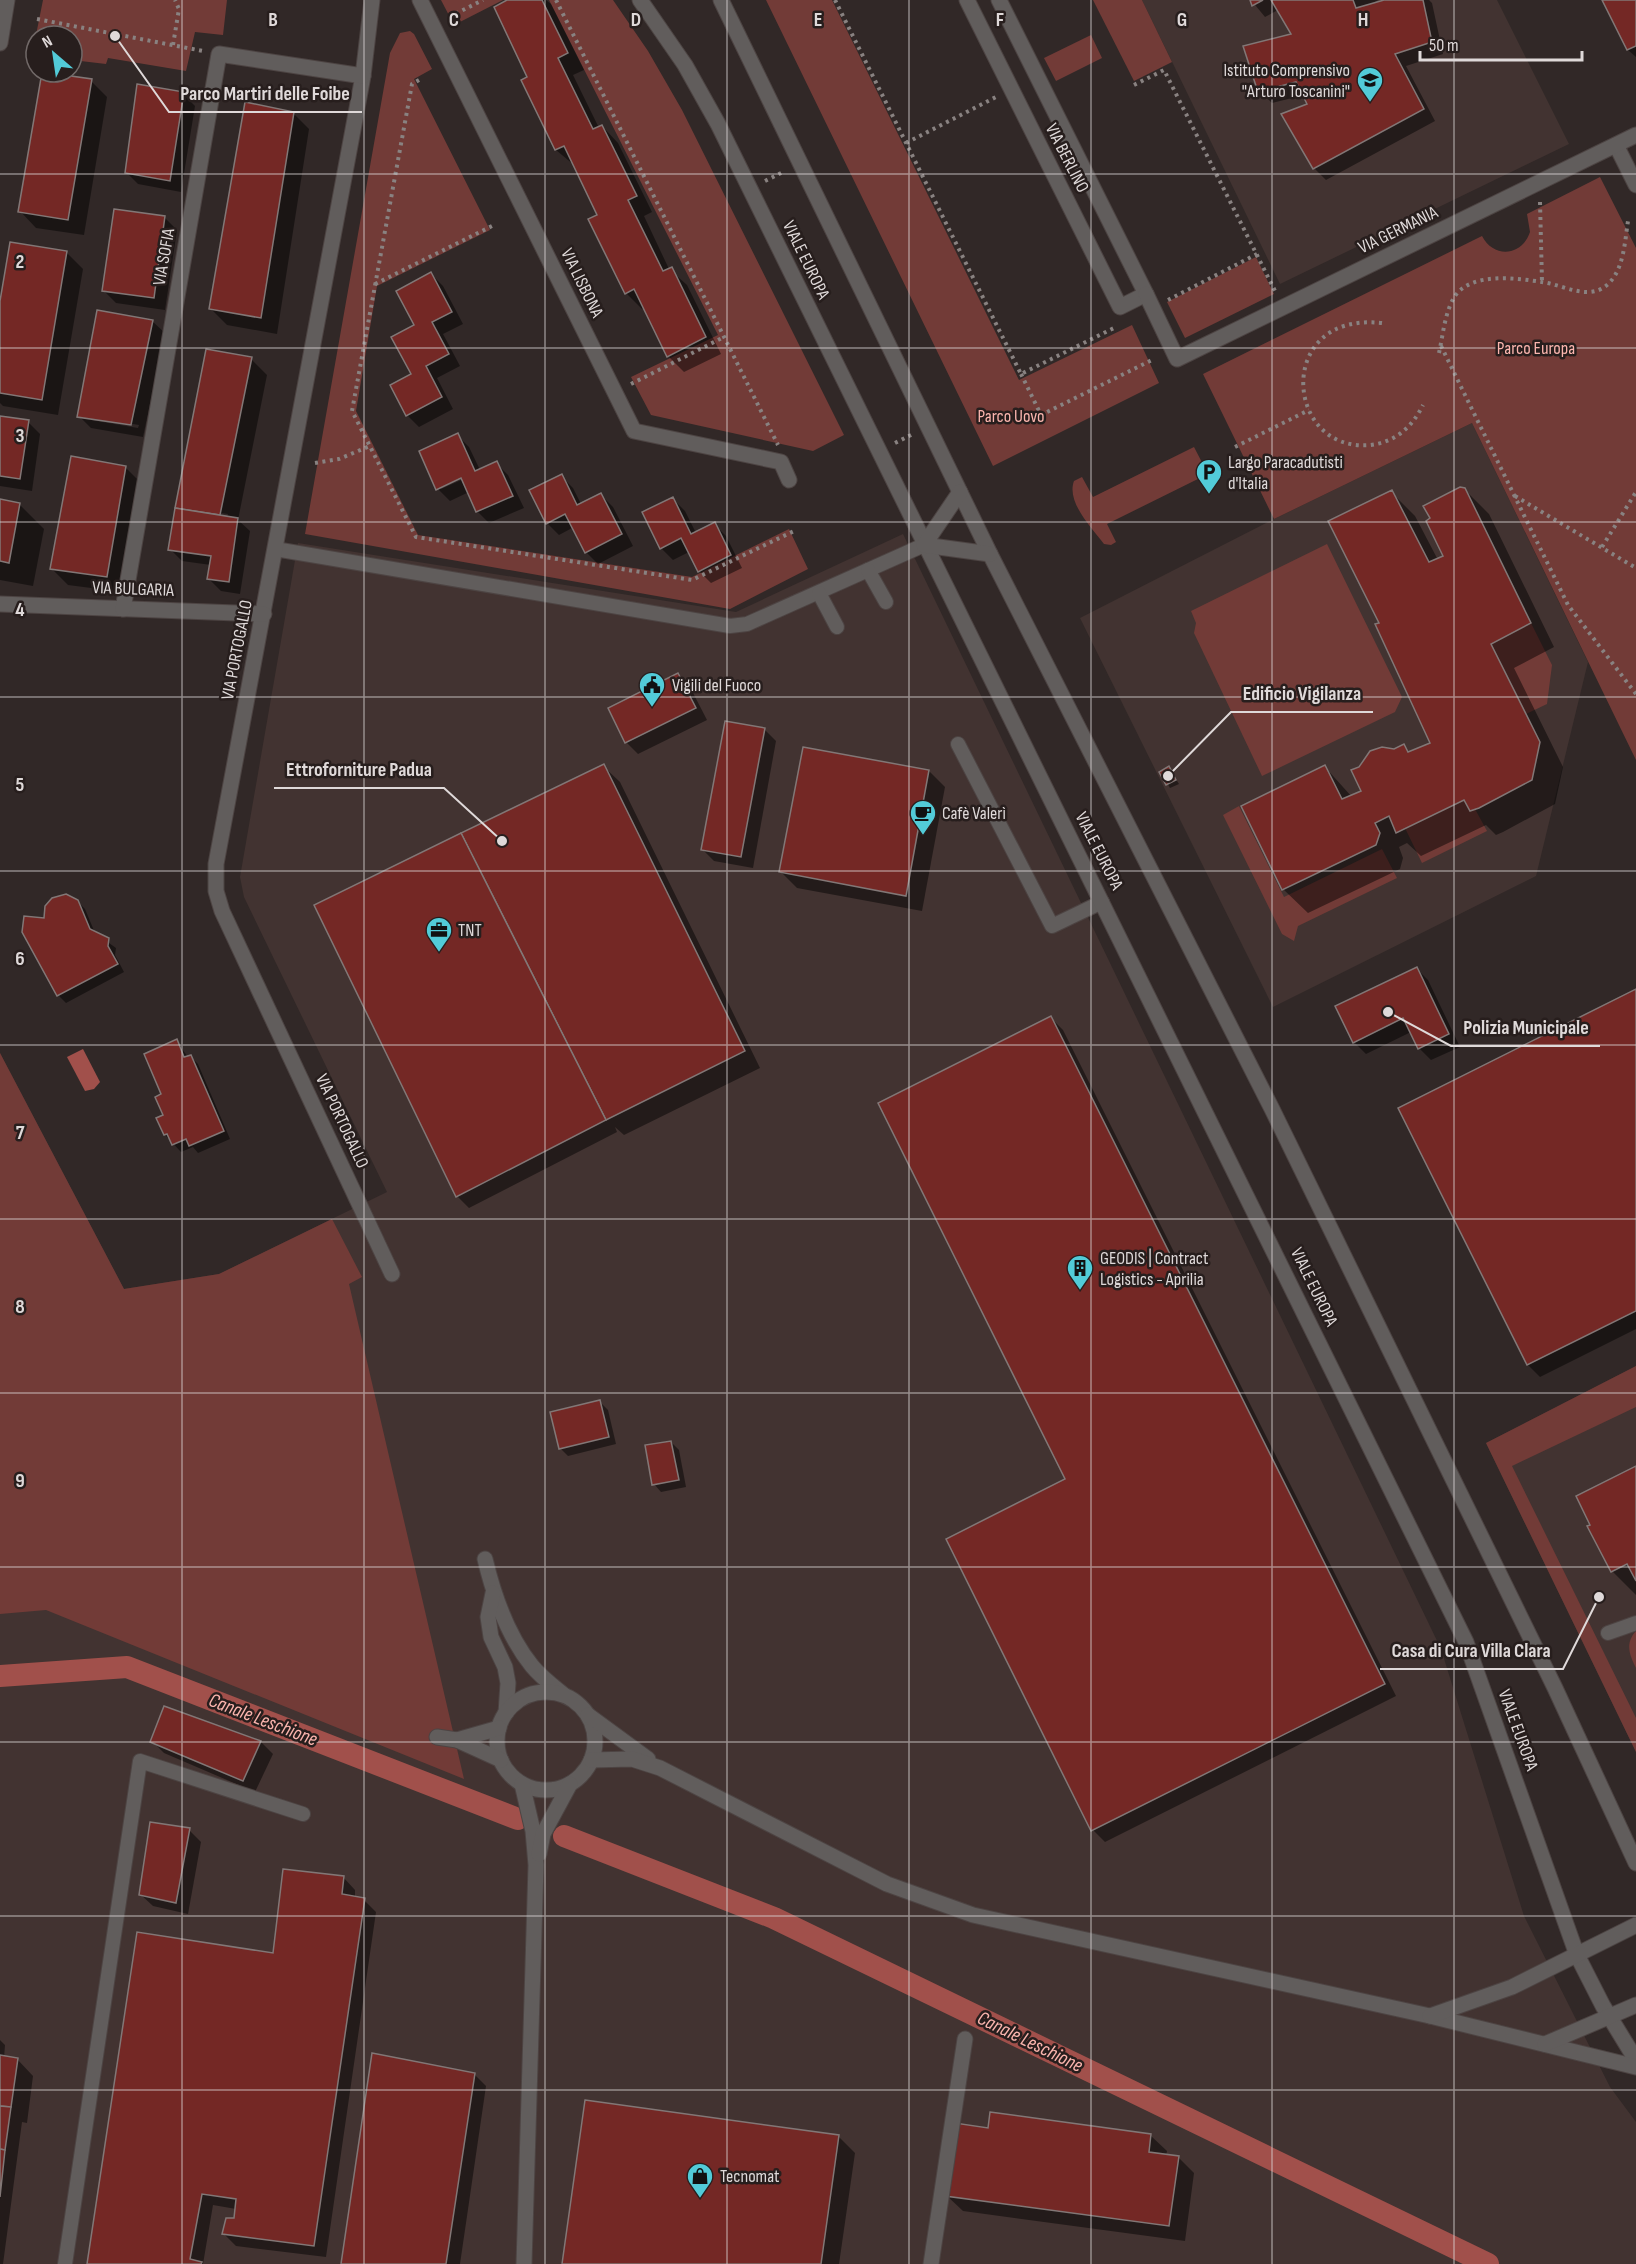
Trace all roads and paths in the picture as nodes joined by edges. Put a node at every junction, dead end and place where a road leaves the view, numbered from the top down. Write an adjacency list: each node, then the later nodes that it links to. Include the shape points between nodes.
1 (7, 0): 14 (street)
2 (175, 0): 15 (path, via 179,9)
3 (372, 0): 17 (street, VIA PORTOGALLO)
4 (420, 0): 53 (street, VIA LISBONA, via 634,431 781,462)
5 (483, 0): 12 (path)
6 (556, 0): 38 (path)
7 (640, 0): 58 (street, VIALE EUROPA, via 685,64 711,111)
8 (721, 0): 54 (street, VIALE EUROPA)
9 (836, 0): 22 (path)
10 (967, 0): 33 (street, VIA BERLINO, via 1120,307)
11 (999, 0): 33 (street, VIA BERLINO)
12 (445, 19)
13 (37, 20): 15 (path)
14 (0, 43)
15 (173, 45): 16 (path)
16 (219, 54): 17 (street); 67 (street, VIA SOFIA)
17 (363, 76): 60 (street, VIA PORTOGALLO)
18 (419, 80): 32 (path, via 412,84)
19 (1134, 85): 30 (path, via 1164,70)
20 (1000, 95): 22 (path)
21 (1636, 135): 23 (street, VIA GERMANIA)
22 (906, 143): 43 (path)
23 (1616, 145): 26 (street); 42 (street, VIA GERMANIA)
24 (787, 170): 25 (path)
25 (764, 181)
26 (1636, 185)
27 (1540, 202): 31 (path)
28 (1628, 221): 31 (path, via 1616,273 1604,287 1582,292)
29 (492, 226): 32 (path)
30 (1257, 254): 34 (path); 35 (path)
31 (1542, 282): 39 (path, via 1497,279 1468,284 1455,296 1449,309)
32 (375, 284): 49 (path, via 352,411)
33 (1146, 294): 42 (street, VIA BERLINO)
34 (1277, 295)
35 (1165, 302)
36 (1382, 323): 46 (path, via 1361,321 1340,326 1323,337 1310,354 1303,374)
37 (1116, 327): 43 (path)
38 (724, 337): 44 (path); 51 (path)
39 (1441, 346): 40 (path); 56 (path)
40 (1439, 353)
41 (1154, 359): 43 (path, via 1041,415)
42 (1177, 359)
43 (1021, 374)
44 (630, 385)
45 (1423, 405): 46 (path, via 1406,430 1393,439 1362,446 1332,436 1320,427)
46 (1309, 410): 50 (path)
47 (918, 432): 48 (path)
48 (892, 445)
49 (370, 446): 52 (path, via 339,459); 57 (path, via 416,537 692,580)
50 (1235, 447)
51 (780, 448)
52 (315, 463)
53 (789, 480)
54 (960, 492): 58 (street); 61 (street, VIALE EUROPA)
55 (1636, 492): 59 (path)
56 (1515, 496): 59 (path); 70 (path, via 1568,604)
57 (794, 531)
58 (924, 545): 61 (street); 63 (lane); 72 (street, VIALE EUROPA)
59 (1602, 547): 62 (path)
60 (275, 549): 64 (lane, via 730,626 747,624); 68 (street, VIA PORTOGALLO)
61 (990, 554): 90 (street, VIALE EUROPA, via 1272,1109 1555,1688)
62 (1636, 568)
63 (868, 570): 64 (lane); 65 (lane)
64 (819, 593): 69 (lane)
65 (886, 602)
66 (0, 603): 67 (street, VIA BULGARIA)
67 (123, 609): 68 (street, VIA BULGARIA)
68 (264, 614): 73 (street, VIA PORTOGALLO, via 216,864 216,891)
69 (837, 627)
70 (1636, 694)
71 (958, 744): 72 (lane, via 1052,926)
72 (1102, 902): 93 (street, VIALE EUROPA, via 1466,1642)
73 (392, 1274)
74 (485, 1559): 75 (street)
75 (493, 1593): 78 (street, via 533,1667); 79 (street, via 488,1617 491,1637 505,1667)
76 (1636, 1623): 77 (lane)
77 (1608, 1633)
78 (564, 1695): 79 (street, via 532,1694 517,1701); 80 (street)
79 (506, 1713): 81 (street)
80 (588, 1715): 85 (street, via 595,1745); 86 (street)
81 (499, 1728): 83 (street); 84 (street)
82 (437, 1737): 83 (street)
83 (457, 1740): 84 (street)
84 (501, 1760): 87 (street)
85 (591, 1760): 86 (street, via 632,1759); 88 (street)
86 (660, 1768): 95 (street, via 887,1884 973,1915)
87 (522, 1784): 88 (street, via 538,1789); 91 (street)
88 (570, 1784): 91 (street, via 543,1834)
89 (303, 1814): 101 (lane, via 140,1761)
90 (1636, 1863)
91 (536, 1865): 102 (street)
92 (1636, 1925): 93 (street)
93 (1578, 1954): 95 (street, via 1499,1992); 96 (street, VIALE EUROPA)
94 (1636, 2005): 96 (street)
95 (1430, 2016): 98 (street)
96 (1610, 2017): 98 (street); 99 (street, VIALE EUROPA)
97 (965, 2039): 103 (street)
98 (1545, 2044): 100 (street)
99 (1636, 2060)
100 (1636, 2067)
101 (65, 2264)
102 (524, 2264)
103 (931, 2264)

